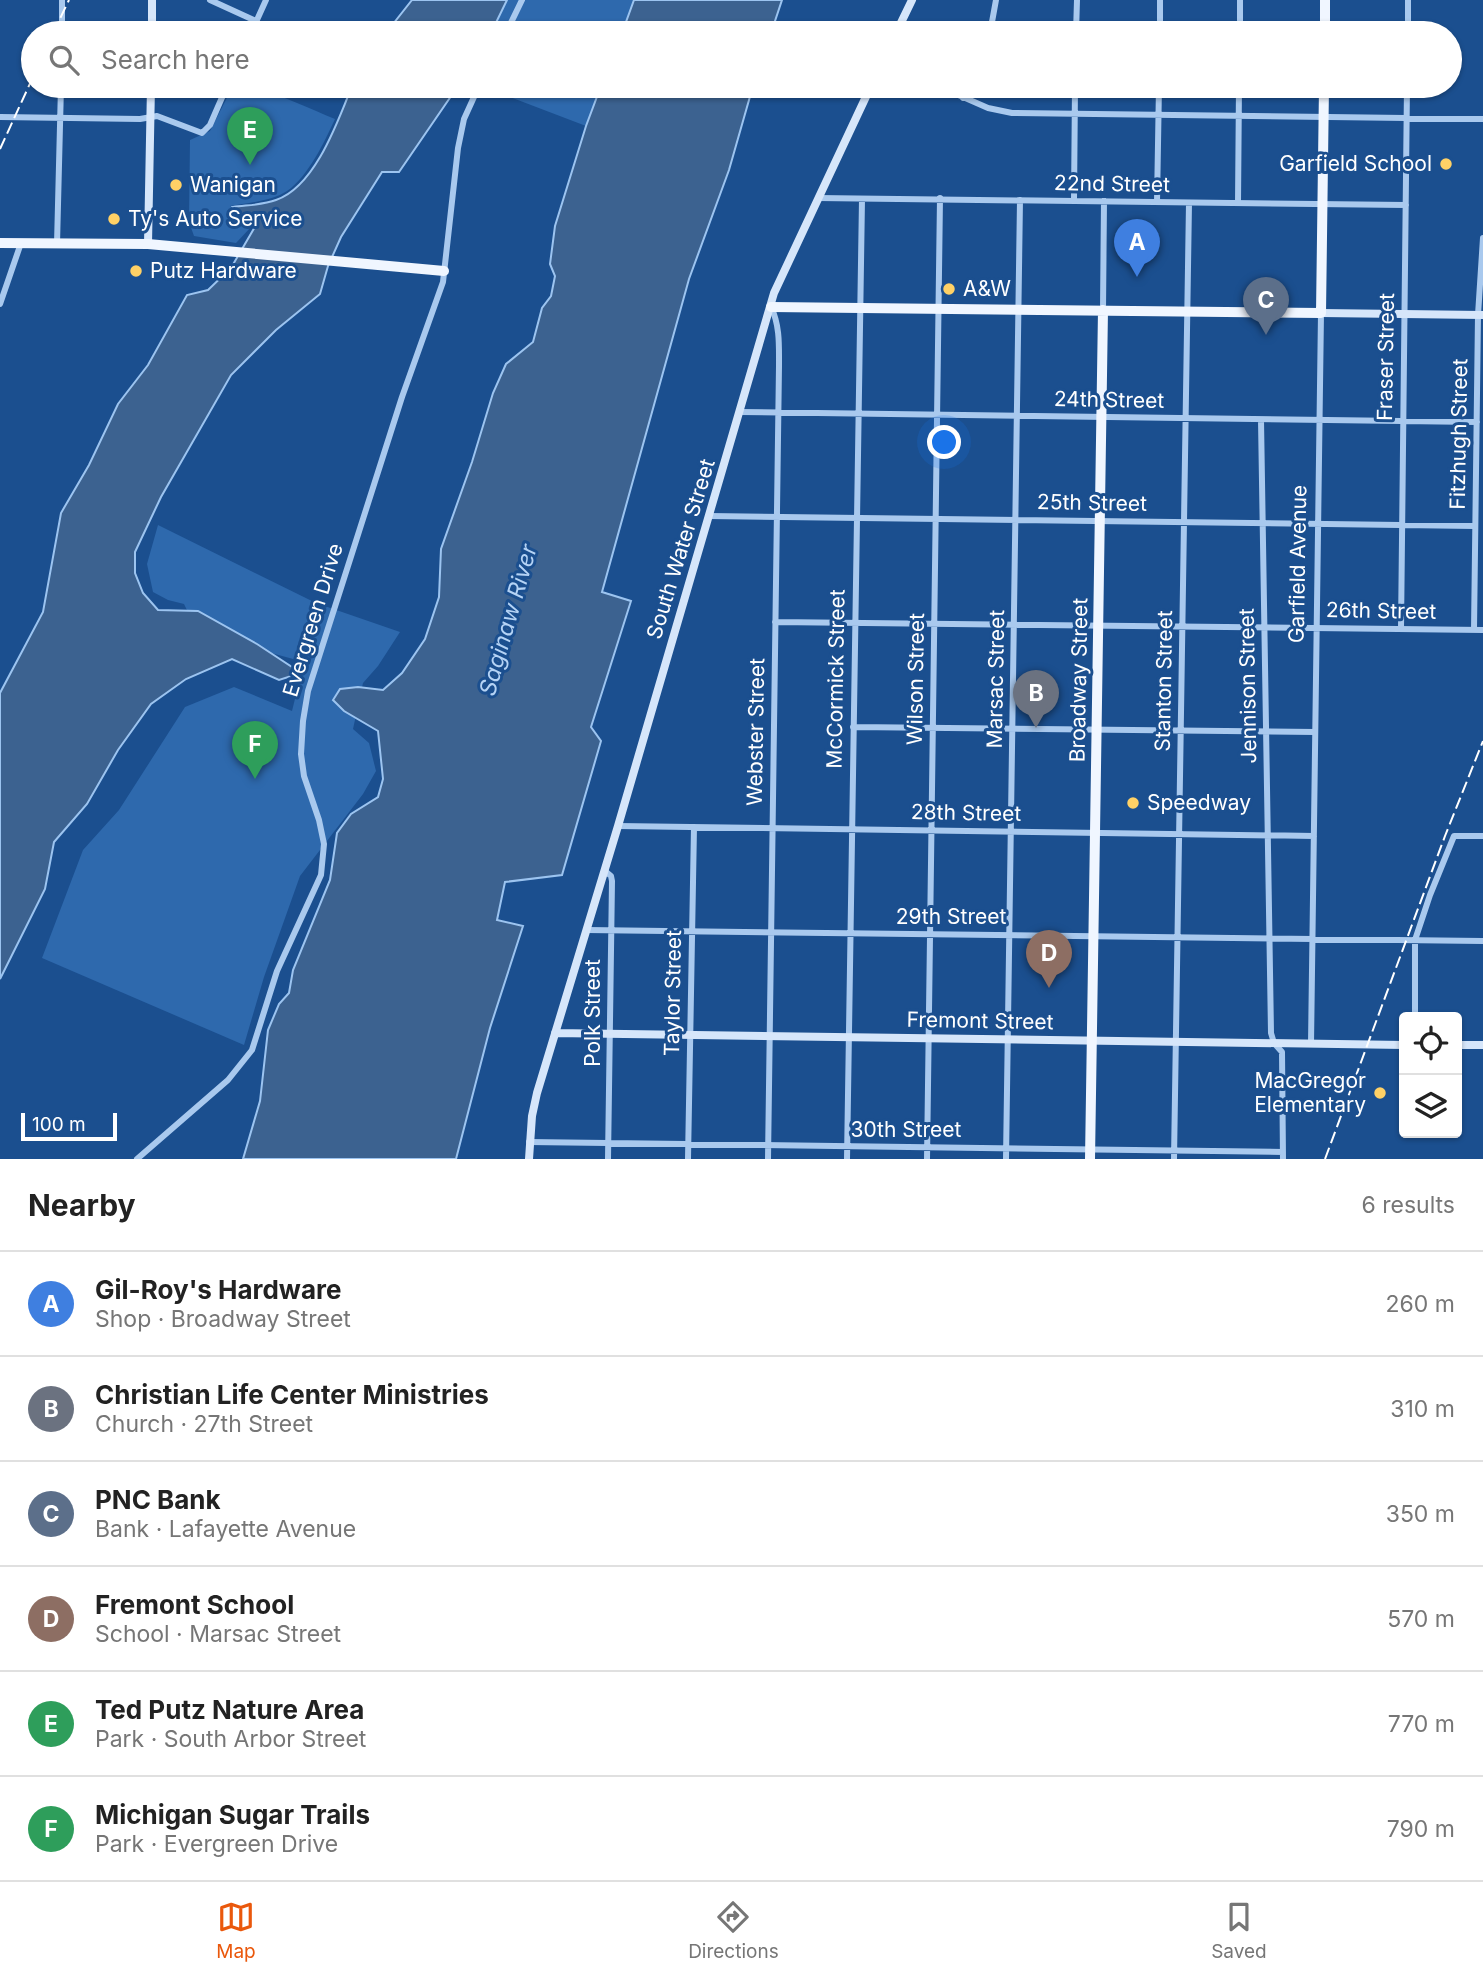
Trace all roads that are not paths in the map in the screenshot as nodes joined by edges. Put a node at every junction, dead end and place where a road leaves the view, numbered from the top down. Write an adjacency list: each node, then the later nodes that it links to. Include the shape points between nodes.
1 (62, 0): 13 (street)
2 (152, 0): 14 (street)
3 (210, 0): 15 (street)
4 (266, 0): 15 (street)
5 (522, 0): 16 (street)
6 (912, 0): 17 (street)
7 (996, 0): 18 (street)
8 (1077, 0): 19 (street)
9 (1160, 0): 20 (street)
10 (1240, 0): 21 (street)
11 (1325, 0): 22 (main road)
12 (1408, 0): 23 (street)
13 (62, 21)
14 (152, 21)
15 (256, 21)
16 (512, 21)
17 (902, 21)
18 (992, 21)
19 (1076, 21)
20 (1160, 21)
21 (1240, 21)
22 (1325, 21)
23 (1408, 21)
24 (61, 98): 42 (street)
25 (151, 98): 39 (street)
26 (222, 98): 39 (street, via 202,133)
27 (474, 98): 60 (street, Evergreen Drive, via 458,148)
28 (865, 98): 44 (street, South Water Street)
29 (963, 98): 35 (street, via 1000,112)
30 (1075, 98): 35 (street)
31 (1159, 98): 36 (street)
32 (1239, 98): 37 (street)
33 (1324, 98): 40 (main road, Garfield Avenue)
34 (1407, 98): 41 (street, Fraser Street)
35 (1075, 113): 36 (street); 48 (street)
36 (1159, 113): 37 (street); 50 (street)
37 (1239, 116): 40 (street); 52 (street)
38 (0, 117): 42 (street)
39 (150, 117): 42 (street); 59 (street)
40 (1324, 117): 41 (street); 53 (main road, Garfield Avenue)
41 (1407, 117): 43 (street); 54 (street, Fraser Street)
42 (60, 118): 58 (street)
43 (1483, 118)
44 (818, 198): 46 (street, 22nd Street); 62 (street, South Water Street)
45 (940, 198): 46 (street, 22nd Street); 47 (street, 22nd Street); 64 (street, Wilson Street)
46 (862, 199): 63 (street, McCormick Street)
47 (1020, 200): 48 (street, 22nd Street); 65 (street, Marsac Street)
48 (1074, 200): 49 (street, 22nd Street)
49 (1104, 201): 50 (street, 22nd Street); 66 (street, Broadway Street)
50 (1157, 202): 51 (street, 22nd Street)
51 (1189, 203): 52 (street, 22nd Street); 67 (street, Stanton Street)
52 (1238, 203): 53 (street, 22nd Street)
53 (1322, 204): 54 (street, 22nd Street); 68 (main road, Garfield Avenue)
54 (1406, 205): 69 (street, Fraser Street)
55 (1483, 238): 70 (street, Fitzhugh Street)
56 (0, 243): 57 (main road)
57 (21, 243): 58 (main road); 61 (street)
58 (57, 244): 59 (main road)
59 (148, 244): 60 (main road)
60 (444, 271): 161 (street, Evergreen Drive, via 308,691 301,754 324,844 321,875 277,971 252,1050 228,1080)
61 (0, 304)
62 (771, 307): 63 (main road); 71 (street, South Water Street); 72 (street, Webster Street, via 779,338)
63 (860, 307): 64 (main road); 73 (street, McCormick Street)
64 (939, 308): 65 (main road); 74 (street, Wilson Street)
65 (1019, 309): 66 (main road); 75 (street, Marsac Street)
66 (1103, 310): 67 (main road); 76 (main road, Broadway Street)
67 (1187, 311): 68 (main road); 77 (street, Stanton Street)
68 (1321, 313): 69 (street); 79 (street, Garfield Avenue)
69 (1404, 314): 70 (street); 80 (street, Fraser Street)
70 (1481, 315): 81 (street, Fitzhugh Street)
71 (740, 412): 72 (street, 24th Street); 82 (street, South Water Street)
72 (778, 413): 73 (street, 24th Street); 83 (street, Webster Street)
73 (858, 414): 74 (street, 24th Street); 84 (street, McCormick Street)
74 (938, 415): 75 (street, 24th Street); 85 (street, Wilson Street)
75 (1017, 416): 76 (street, 24th Street); 86 (street, Marsac Street)
76 (1101, 418): 77 (street, 24th Street); 87 (main road, Broadway Street)
77 (1186, 418): 78 (street, 24th Street); 88 (street, Stanton Street)
78 (1261, 419): 79 (street, 24th Street); 89 (street, Jennison Street)
79 (1319, 419): 80 (street, 24th Street); 90 (street, Garfield Avenue)
80 (1403, 421): 81 (street, 24th Street); 91 (street, Fraser Street)
81 (1477, 422): 92 (street, Fitzhugh Street)
82 (709, 516): 83 (street, 25th Street); 111 (street, South Water Street)
83 (776, 517): 84 (street, 25th Street); 93 (street, Webster Street)
84 (856, 518): 85 (street, 25th Street); 94 (street, McCormick Street)
85 (936, 519): 86 (street, 25th Street); 95 (street, Wilson Street)
86 (1016, 520): 87 (street, 25th Street); 96 (street, Marsac Street)
87 (1100, 522): 88 (street, 25th Street); 97 (main road, Broadway Street)
88 (1184, 522): 89 (street, 25th Street); 98 (street, Stanton Street)
89 (1263, 523): 90 (street, 25th Street); 99 (street, Jennison Street)
90 (1318, 524): 91 (street, 25th Street); 100 (street, Garfield Avenue)
91 (1402, 525): 92 (street, 25th Street); 101 (street, Fraser Street)
92 (1475, 526): 102 (street, Fitzhugh Street)
93 (775, 622): 94 (street, 26th Street); 113 (street, Webster Street)
94 (854, 622): 95 (street, 26th Street); 104 (street, McCormick Street)
95 (934, 624): 96 (street, 26th Street); 105 (street, Wilson Street)
96 (1014, 625): 97 (street, 26th Street); 106 (street, Marsac Street)
97 (1099, 626): 98 (street, 26th Street); 107 (main road, Broadway Street)
98 (1182, 627): 99 (street, 26th Street); 108 (street, Stanton Street)
99 (1265, 627): 100 (street, 26th Street); 109 (street, Jennison Street)
100 (1317, 628): 101 (street, 26th Street); 110 (street, Garfield Avenue)
101 (1401, 629): 102 (street, 26th Street)
102 (1474, 630): 103 (street, 26th Street)
103 (1483, 630)
104 (853, 727): 105 (street); 114 (street, McCormick Street)
105 (933, 727): 106 (street); 115 (street, Wilson Street)
106 (1013, 729): 107 (street); 116 (street, Marsac Street)
107 (1097, 729): 108 (street); 117 (main road, Broadway Street)
108 (1181, 730): 109 (street); 118 (street, Stanton Street)
109 (1267, 731): 110 (street); 119 (street, Jennison Street)
110 (1315, 732): 120 (street, Garfield Avenue)
111 (618, 826): 112 (street, 28th Street); 122 (street, South Water Street)
112 (694, 827): 113 (street, 28th Street); 125 (street, Taylor Street)
113 (773, 829): 114 (street, 28th Street); 126 (street, Webster Street)
114 (852, 830): 115 (street, 28th Street); 127 (street, McCormick Street)
115 (931, 831): 116 (street, 28th Street); 128 (street, Wilson Street)
116 (1011, 831): 117 (street, 28th Street); 129 (street, Marsac Street)
117 (1096, 833): 118 (street, 28th Street); 130 (main road, Broadway Street)
118 (1180, 833): 119 (street, 28th Street); 131 (street, Stanton Street)
119 (1268, 834): 120 (street, 28th Street); 132 (street, Jennison Street)
120 (1314, 836): 133 (street, Garfield Avenue)
121 (1483, 836): 134 (street, via 1454,836)
122 (605, 871): 123 (street, South Water Street); 124 (street, Polk Street, via 612,881)
123 (587, 930): 124 (street, 29th Street); 137 (street, South Water Street)
124 (611, 931): 125 (street, 29th Street); 138 (street, Polk Street)
125 (691, 931): 126 (street, 29th Street); 139 (street, Taylor Street)
126 (771, 932): 127 (street, 29th Street); 140 (street, Webster Street)
127 (850, 933): 128 (street, 29th Street); 141 (street, McCormick Street)
128 (930, 935): 129 (street, 29th Street); 142 (street, Wilson Street)
129 (1010, 935): 130 (street, 29th Street); 143 (street, Marsac Street)
130 (1094, 936): 131 (street, 29th Street); 144 (main road, Broadway Street)
131 (1177, 937): 132 (street, 29th Street); 145 (street, Stanton Street)
132 (1269, 939): 133 (street, 29th Street); 146 (street, Jennison Street)
133 (1312, 939): 134 (street, 29th Street); 147 (street, Garfield Avenue)
134 (1415, 940): 135 (street, 29th Street); 136 (street)
135 (1483, 941)
136 (1415, 1012)
137 (555, 1033): 138 (street, Fremont Street); 151 (street, South Water Street, via 537,1093)
138 (610, 1035): 139 (street, Fremont Street); 152 (street, Polk Street)
139 (690, 1035): 140 (street, Fremont Street); 153 (street, Taylor Street)
140 (769, 1036): 141 (street, Fremont Street); 154 (street, Webster Street)
141 (849, 1037): 142 (street, Fremont Street); 155 (street, McCormick Street)
142 (929, 1038): 143 (street, Fremont Street); 156 (street, Wilson Street)
143 (1008, 1040): 144 (street, Fremont Street); 157 (street, Marsac Street)
144 (1092, 1041): 145 (street, Fremont Street); 158 (main road, Broadway Street)
145 (1177, 1041): 146 (street, Fremont Street); 159 (street, Stanton Street)
146 (1274, 1043): 147 (street, Fremont Street); 160 (street, Jennison Street, via 1282,1052)
147 (1311, 1044): 148 (street, Fremont Street)
148 (1399, 1045)
149 (1462, 1045): 150 (street)
150 (1483, 1045)
151 (529, 1142): 152 (street, 30th Street); 162 (street, South Water Street)
152 (609, 1143): 153 (street, 30th Street); 163 (street, Polk Street)
153 (688, 1144): 154 (street, 30th Street); 164 (street, Taylor Street)
154 (768, 1145): 155 (street, 30th Street); 165 (street, Webster Street)
155 (847, 1147): 156 (street, 30th Street); 166 (street, McCormick Street)
156 (927, 1147): 157 (street, 30th Street); 167 (street, Wilson Street)
157 (1006, 1148): 158 (street, 30th Street); 168 (street, Marsac Street)
158 (1090, 1155): 159 (street, 30th Street)
159 (1175, 1155): 160 (street, 30th Street)
160 (1283, 1156)
161 (137, 1159)
162 (529, 1159)
163 (608, 1159)
164 (688, 1159)
165 (768, 1159)
166 (847, 1159)
167 (927, 1159)
168 (1006, 1159)

